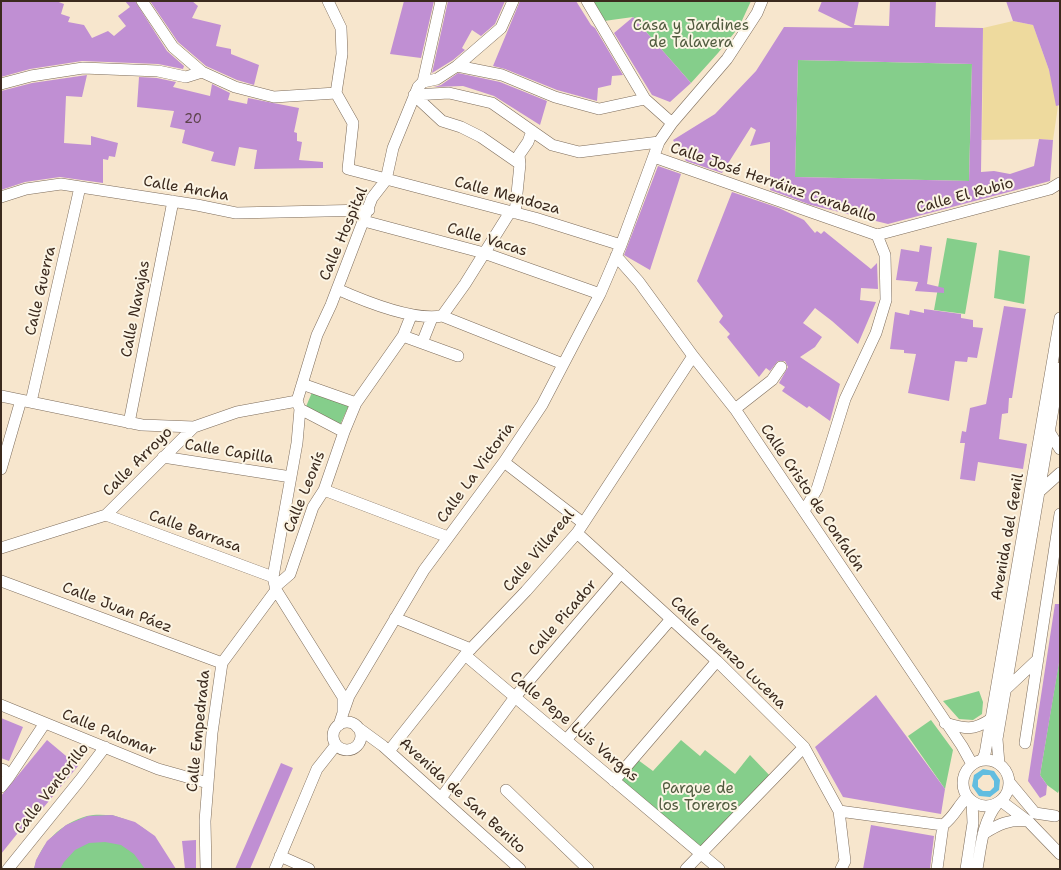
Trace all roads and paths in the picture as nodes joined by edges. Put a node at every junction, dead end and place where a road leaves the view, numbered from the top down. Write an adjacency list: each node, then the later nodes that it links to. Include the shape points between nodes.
1 (142, 1): 8 (street, via 173,47)
2 (328, 1): 11 (street, via 341,28 342,54)
3 (440, 1): 9 (street)
4 (513, 1): 7 (street, via 501,28)
5 (586, 1): 13 (street)
6 (762, 1): 14 (street, Calle La Victoria, via 727,59)
7 (457, 66): 9 (street, via 437,79); 13 (street, via 502,75 555,97 599,109)
8 (202, 72): 10 (street, via 186,77 158,71 83,68 31,76); 11 (street, via 235,87 274,97)
9 (423, 82): 12 (street, Calle Hospital)
10 (1, 84)
11 (336, 93): 19 (street, Calle Mendoza, via 353,123 348,169)
12 (414, 95): 15 (street, via 449,93 492,103); 18 (street, via 442,121 481,137); 19 (street, Calle Hospital, via 393,148)
13 (645, 98): 14 (street)
14 (672, 124): 16 (street, Calle La Victoria)
15 (532, 131): 16 (street, via 552,145 579,152); 18 (street, via 519,155)
16 (659, 142): 17 (street, Calle La Victoria)
17 (654, 157): 27 (street, Calle José Herráinz Caraballo); 28 (street, Calle La Victoria)
18 (520, 164): 25 (street)
19 (386, 180): 24 (street, Calle Hospital, via 372,198); 25 (street, Calle Mendoza)
20 (1060, 183): 27 (street, Calle El Rubio, via 1050,189)
21 (80, 187): 22 (street, Calle Ancha, via 61,184 26,189); 23 (street, Calle Ancha); 45 (street, Calle Guerra)
22 (1, 197)
23 (173, 201): 24 (street, Calle Ancha, via 236,213); 49 (street, Calle Navajas)
24 (369, 210): 26 (street, Calle Hospital)
25 (512, 213): 28 (street, Calle Mendoza); 29 (street)
26 (364, 221): 29 (street, Calle Vacas); 31 (street, Calle Hospital)
27 (877, 235): 61 (street, Calle José Herráinz Caraballo, via 884,255 886,300 876,333 845,399 817,489)
28 (621, 245): 30 (street, Calle La Victoria)
29 (484, 253): 32 (street, Calle Vacas); 34 (street)
30 (616, 256): 32 (street, Calle La Victoria); 39 (street, Calle Cristo de Confalón, via 639,282)
31 (337, 289): 33 (street); 43 (street, Calle Hospital, via 317,335)
32 (600, 294): 40 (street, Calle La Victoria)
33 (411, 316): 34 (street); 36 (street, Calle Leonís)
34 (437, 317): 37 (street); 40 (street)
35 (1060, 318): 81 (street, Avenida del Genil)
36 (403, 336): 37 (street); 46 (street, Calle Leonís)
37 (422, 343): 38 (street)
38 (458, 356)
39 (693, 356): 48 (street, Calle Cristo de Confalón); 64 (street, Calle Villareal)
40 (563, 364): 55 (street, Calle La Victoria, via 542,405)
41 (781, 367): 48 (street, via 772,380)
42 (1060, 368): 52 (street, Avenida del Genil)
43 (302, 384): 46 (street); 47 (street, Calle Hospital)
44 (1, 396): 45 (street)
45 (26, 401): 49 (street); 56 (street, Calle Guerra)
46 (356, 403): 51 (street, Calle Leonís)
47 (298, 405): 50 (street, Calle Arroyo, via 237,412); 51 (street); 58 (street, Calle Empedrada)
48 (734, 409): 61 (street, Calle Cristo de Confalón)
49 (129, 423): 50 (street)
50 (194, 427): 54 (street, Calle Arroyo)
51 (344, 432): 59 (street, Calle Leonís)
52 (1050, 433): 53 (street); 60 (street, Avenida del Genil)
53 (1060, 449)
54 (163, 457): 58 (street, Calle Capilla); 63 (street, Calle Arroyo)
55 (504, 462): 64 (street); 66 (street, Calle La Victoria)
56 (1, 469)
57 (1060, 473): 60 (street)
58 (291, 477): 70 (street, Calle Empedrada)
59 (324, 490): 66 (street); 70 (street, Calle Leonís, via 313,507 290,574)
60 (1040, 491): 77 (street, Avenida del Genil)
61 (804, 510): 82 (street, Calle Cristo de Confalón)
62 (1060, 514): 74 (street)
63 (106, 515): 67 (street, Calle Arroyo); 70 (street, Calle Barrasa)
64 (583, 523): 65 (street, Calle Villareal)
65 (577, 533): 68 (street, Calle Lorenzo Lucena); 73 (street, Calle Villareal)
66 (448, 537): 71 (street, Calle La Victoria)
67 (1, 548)
68 (621, 573): 72 (street, Calle Lorenzo Lucena); 78 (street, Calle Picador)
69 (1, 581): 76 (street, Calle Juan Páez)
70 (275, 585): 76 (street, Calle Empedrada); 80 (street, via 343,697)
71 (394, 618): 73 (street, Calle Pepe Luis Vargas); 80 (street, Calle La Victoria, via 349,696)
72 (671, 619): 75 (street, Calle Lorenzo Lucena); 86 (street)
73 (468, 652): 78 (street, Calle Pepe Luis Vargas); 92 (street, Calle Villareal)
74 (1038, 659): 77 (street); 87 (street)
75 (717, 661): 91 (street, Calle Lorenzo Lucena); 97 (street)
76 (222, 663): 98 (street, Calle Empedrada)
77 (1005, 690): 94 (street, Avenida del Genil, via 997,739)
78 (515, 697): 86 (street, Calle Pepe Luis Vargas); 102 (street, Calle Picador)
79 (1, 705): 83 (street, Calle Palomar)
80 (343, 713): 84 (street, Calle La Victoria)
81 (991, 719): 82 (street, via 972,728); 93 (street, Avenida del Genil, via 985,754)
82 (946, 722): 93 (street, Calle Cristo de Confalón)
83 (46, 723): 90 (street, Calle Palomar); 96 (street)
84 (339, 725): 85 (street, via 348,723); 89 (street, via 334,732)
85 (357, 726): 88 (street, via 361,735); 92 (street, Avenida de San Benito)
86 (566, 740): 97 (street, Calle Pepe Luis Vargas)
87 (1026, 743)
88 (359, 744): 89 (street, via 348,750); 92 (street, Avenida de San Benito)
89 (336, 745): 112 (street, via 317,769)
90 (105, 746): 98 (street, Calle Palomar, via 158,769); 113 (street, Calle Ventorillo)
91 (804, 747): 105 (street, Calle Lorenzo Lucena); 110 (street)
92 (386, 749): 102 (street, Avenida de San Benito)
93 (977, 762): 94 (street, via 991,760); 103 (street, via 964,776 963,784)
94 (999, 764): 99 (street, via 1007,772)
95 (1, 768): 96 (street)
96 (8, 777): 100 (street)
97 (614, 781): 110 (street, Calle Pepe Luis Vargas)
98 (208, 783): 114 (street, Calle Empedrada, via 205,821)
99 (1010, 784): 104 (street); 106 (street, via 1035,813); 107 (street)
100 (1, 787)
101 (506, 790): 118 (street)
102 (441, 798): 117 (street, Avenida de San Benito)
103 (970, 800): 104 (street, via 984,806); 108 (street, via 960,805 953,818); 123 (street, via 973,822)
104 (999, 803): 107 (street); 109 (street, via 990,813)
105 (839, 810): 108 (street); 121 (street, via 845,861)
106 (1058, 815)
107 (1028, 822): 109 (street, via 1005,821); 111 (street)
108 (943, 825): 122 (street)
109 (983, 834): 124 (street)
110 (700, 854): 119 (street); 120 (street, Calle Pepe Luis Vargas)
111 (1060, 854)
112 (280, 856): 115 (street); 116 (street)
113 (8, 869)
114 (206, 869)
115 (274, 869)
116 (309, 869)
117 (520, 869)
118 (588, 869)
119 (686, 869)
120 (719, 869)
121 (841, 869)
122 (937, 869)
123 (966, 869)
124 (977, 869)

